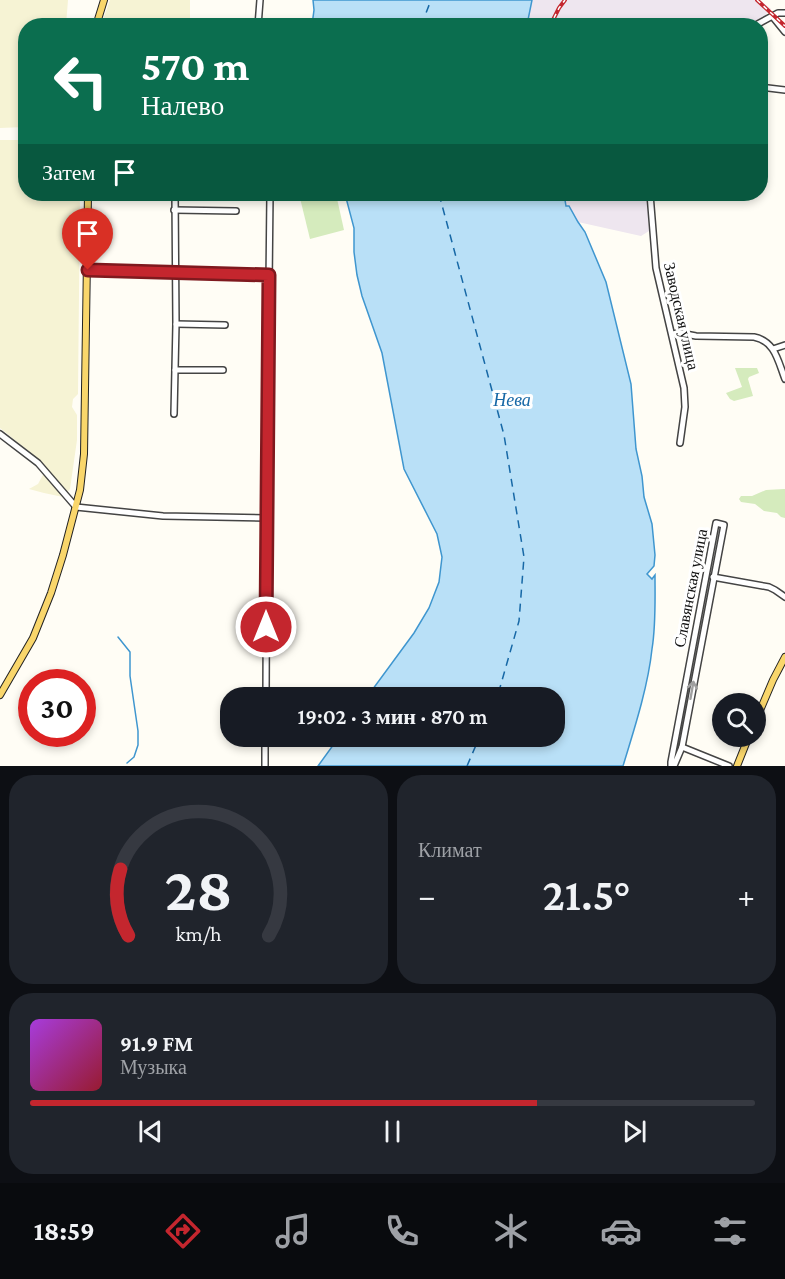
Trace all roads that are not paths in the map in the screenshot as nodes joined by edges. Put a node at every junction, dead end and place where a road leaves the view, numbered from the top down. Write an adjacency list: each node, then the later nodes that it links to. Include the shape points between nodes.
1 (104, 0): 5 (main road)
2 (260, 0): 6 (street)
3 (785, 14): 4 (street)
4 (772, 16): 7 (street); 8 (street)
5 (98, 18)
6 (259, 18)
7 (768, 18)
8 (785, 32)
9 (768, 88): 10 (street)
10 (785, 90)
11 (88, 201): 17 (main road)
12 (174, 201): 15 (street)
13 (270, 201): 19 (street)
14 (651, 201): 22 (street, Заводская улица, via 656,268)
15 (174, 210): 16 (street); 18 (street)
16 (236, 211)
17 (88, 270): 18 (street); 31 (main road, via 84,454)
18 (174, 273): 19 (street); 20 (street)
19 (269, 275): 32 (street)
20 (176, 324): 21 (street); 25 (street)
21 (225, 325)
22 (672, 334): 24 (street, via 762,338); 30 (street, Заводская улица, via 684,388)
23 (785, 345): 24 (street)
24 (773, 349): 27 (street)
25 (175, 370): 26 (street); 28 (street)
26 (223, 370)
27 (785, 379)
28 (174, 414)
29 (0, 434): 31 (street, via 38,463)
30 (680, 443)
31 (76, 507): 32 (street, via 163,516); 39 (main road, via 45,609)
32 (266, 519): 38 (street)
33 (713, 577): 34 (street, via 769,587); 36 (street, Славянская улица, via 724,525 716,524); 37 (street, Славянская улица)
34 (785, 597)
35 (785, 657): 40 (main road)
36 (688, 668): 37 (street); 45 (street, Славянская улица, via 670,762)
37 (696, 669): 42 (street, Славянская улица, one-way to 37)
38 (266, 687)
39 (0, 695)
40 (766, 696)
41 (265, 747): 44 (street)
42 (682, 747): 45 (street, Славянская улица); 46 (street)
43 (745, 747): 47 (main road)
44 (265, 766)
45 (673, 766)
46 (729, 766)
47 (738, 766)

